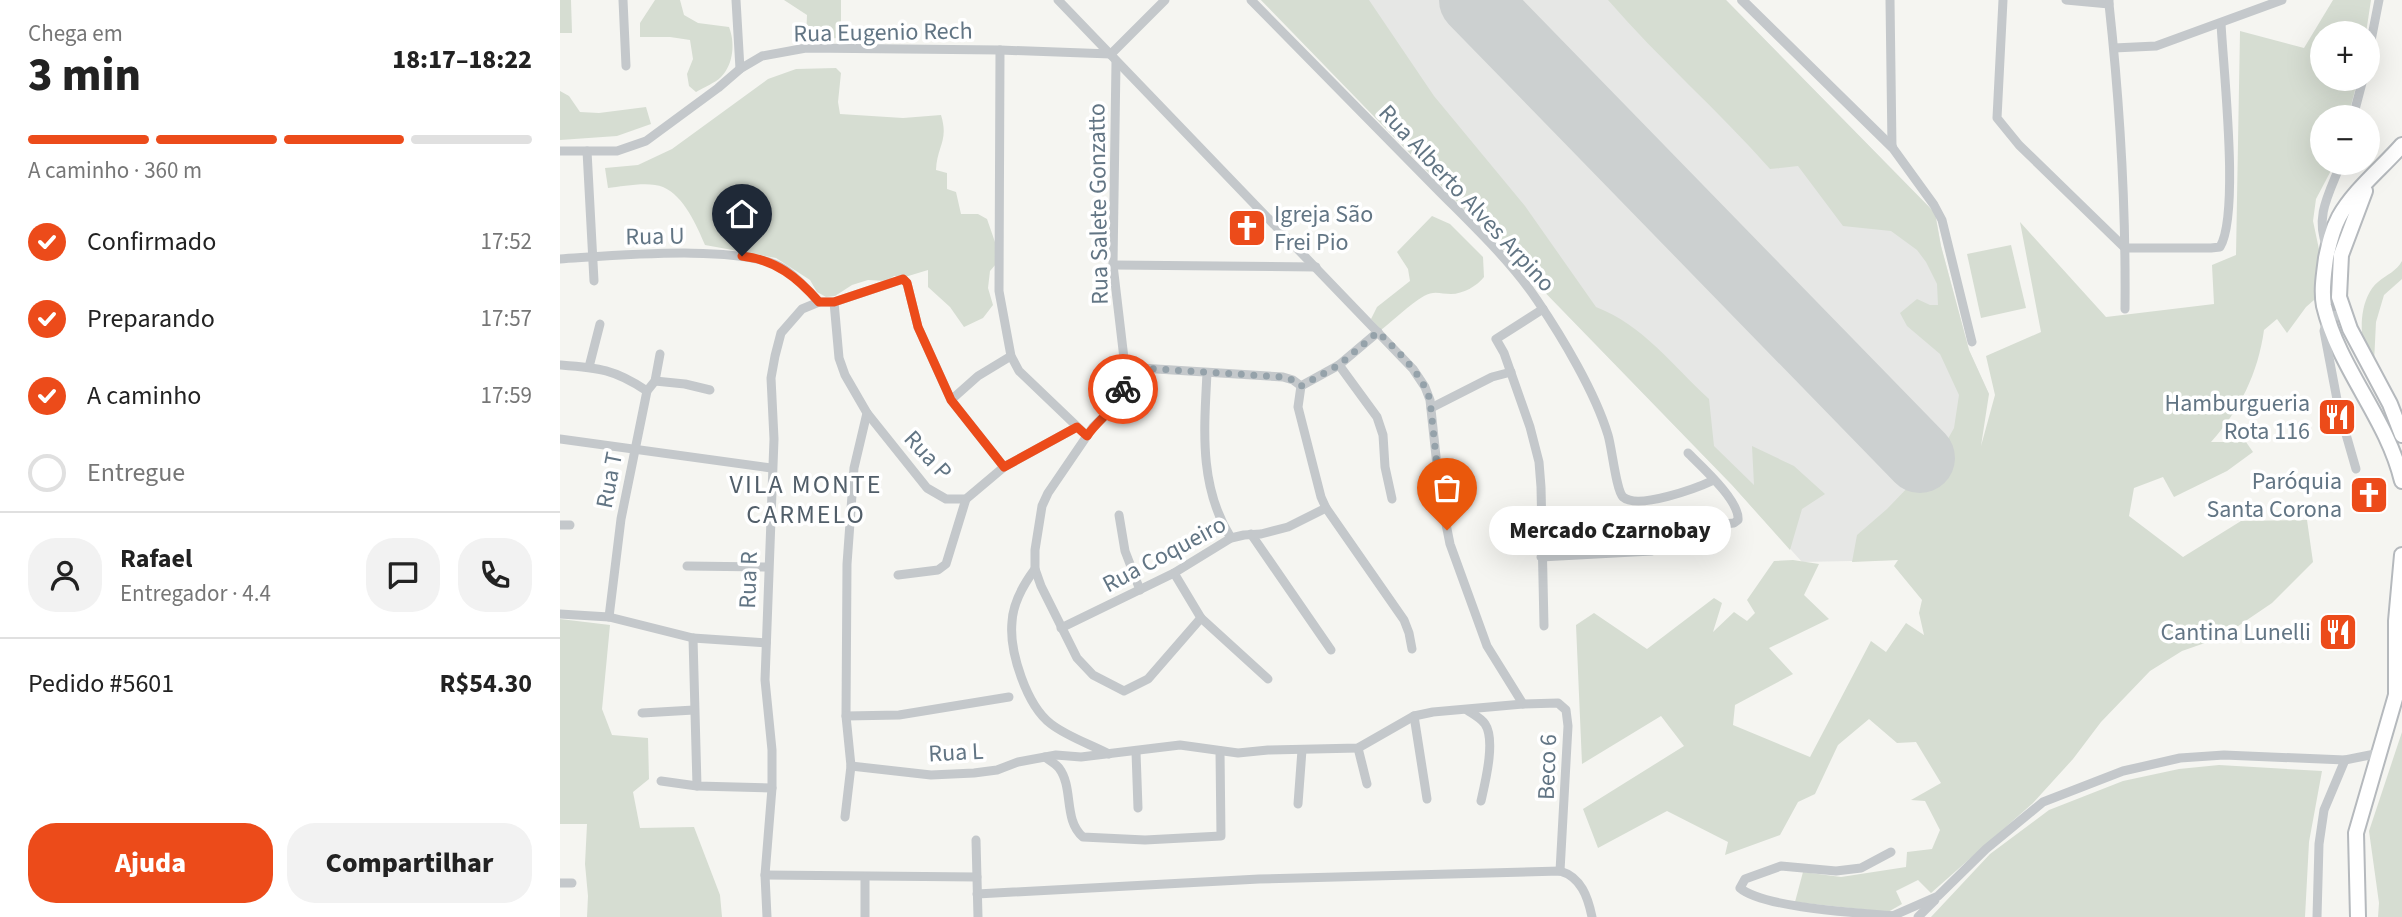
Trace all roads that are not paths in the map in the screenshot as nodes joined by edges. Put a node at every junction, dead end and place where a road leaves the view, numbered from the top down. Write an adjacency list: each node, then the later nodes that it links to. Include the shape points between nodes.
1 (623, 0): 18 (street)
2 (736, 0): 19 (street)
3 (1058, 0): 17 (street)
4 (1165, 0): 17 (street)
5 (1251, 0): 36 (street, Rua Alberto Alves Arpino, via 1463,216 1527,285)
6 (1742, 0): 21 (street)
7 (1890, 0): 21 (street)
8 (2003, 0): 26 (street, via 1997,118)
9 (2066, 0): 12 (street)
10 (2282, 0): 14 (street)
11 (2379, 0): 13 (street)
12 (2109, 2): 15 (street)
13 (2375, 21)
14 (2221, 23): 15 (street, via 2156,46); 26 (street, via 2229,168 2225,239 2220,247 2211,248)
15 (2114, 48): 26 (street)
16 (1000, 50): 17 (street, Rua Eugenio Rech); 19 (street, Rua Eugenio Rech, via 806,48 762,57); 44 (street, via 999,291)
17 (1113, 58): 31 (street, Rua Salete Gonzatto); 32 (street)
18 (626, 66)
19 (740, 69): 23 (street, Rua Eugenio Rech, via 646,141 617,151)
20 (2402, 145): 25 (main road)
21 (1892, 147): 42 (street, via 1942,220)
22 (560, 151): 23 (street, Rua Eugenio Rech)
23 (587, 151): 28 (street)
24 (2336, 175): 27 (street, via 2322,210)
25 (2371, 177): 27 (main road, via 2340,216); 30 (main road, via 2348,232)
26 (2125, 248): 37 (street)
27 (2328, 250): 30 (street); 39 (main road, via 2323,280)
28 (594, 257): 29 (street, Rua U); 33 (street); 34 (street, Rua U, via 688,254 756,258 783,268)
29 (560, 259)
30 (2341, 263): 38 (main road, via 2339,297)
31 (1113, 265): 32 (street); 48 (street, Rua Salete Gonzatto)
32 (1316, 267): 41 (street)
33 (594, 281)
34 (819, 302): 35 (street); 67 (street, Rua R, via 797,313 781,333 771,378)
35 (834, 302): 57 (street, via 903,279 918,327); 59 (street, via 839,358)
36 (1543, 309): 49 (street, via 1496,339); 70 (street, Rua Alberto Alves Arpino, via 1603,420 1620,492 1632,502 1689,491)
37 (2125, 309)
38 (2344, 314): 39 (street); 61 (main road)
39 (2328, 317): 51 (main road); 53 (street, via 2324,331)
40 (600, 324): 47 (street)
41 (1378, 332): 46 (street); 58 (street, via 1413,369)
42 (1972, 342)
43 (660, 354): 52 (street, Rua T)
44 (1011, 356): 57 (street); 60 (street, via 1018,371)
45 (560, 365): 47 (street)
46 (1339, 365): 54 (street); 72 (street, via 1377,417)
47 (589, 367): 56 (street, via 621,374)
48 (1125, 367): 50 (street); 62 (street, Rua Salete Gonzatto, via 1121,397)
49 (1511, 372): 58 (street); 80 (street, via 1539,462)
50 (1207, 373): 54 (street, via 1283,377); 77 (street, via 1205,463 1214,504)
51 (2353, 376): 53 (street); 69 (main road, via 2379,419)
52 (655, 381): 55 (street); 56 (street, Rua T)
53 (2334, 382): 68 (street)
54 (1301, 386): 73 (street, via 1298,407)
55 (710, 390)
56 (647, 391): 64 (street, Rua T)
57 (951, 400): 66 (street)
58 (1431, 408): 100 (street, via 1450,544 1487,646)
59 (867, 414): 71 (street, Rua P, via 927,488 946,499); 104 (street, via 854,468 847,564)
60 (1077, 427): 62 (street); 66 (street, Rua P)
61 (2401, 431)
62 (1087, 436): 83 (street, Rua Salete Gonzatto, via 1042,506)
63 (560, 439): 64 (street)
64 (635, 450): 67 (street); 88 (street, Rua T)
65 (1688, 453): 70 (street)
66 (1004, 467): 71 (street, Rua P)
67 (771, 468): 82 (street, Rua R)
68 (2356, 469)
69 (2401, 471)
70 (1714, 480): 75 (street, via 1739,516 1734,523)
71 (966, 499): 85 (street, via 946,564 938,570)
72 (1392, 499)
73 (1326, 508): 76 (street, Rua Coqueiro, via 1288,527); 95 (street, via 1404,620)
74 (1119, 515): 86 (street, via 1125,551)
75 (1713, 525)
76 (1251, 534): 77 (street, Rua Coqueiro); 97 (street)
77 (1231, 538): 84 (street, Rua Coqueiro)
78 (1652, 551): 80 (street)
79 (2402, 555): 96 (main road)
80 (1542, 557): 90 (street)
81 (687, 566): 82 (street)
82 (768, 567): 94 (street, Rua R)
83 (1035, 569): 92 (street); 111 (street, via 1023,584 1011,624 1028,695 1050,723)
84 (1174, 573): 86 (street, Rua Coqueiro); 89 (street)
85 (898, 575)
86 (1140, 590): 92 (street, Rua Coqueiro)
87 (560, 614): 88 (street)
88 (609, 617): 93 (street)
89 (1202, 618): 92 (street, via 1148,679 1124,691 1085,669); 98 (street)
90 (1544, 626)
91 (2402, 627): 96 (main road)
92 (1061, 628)
93 (693, 638): 94 (street); 101 (street)
94 (766, 643): 118 (street, Rua R)
95 (1412, 649)
96 (2396, 649): 110 (main road, via 2396,695)
97 (1331, 650)
98 (1268, 679)
99 (1009, 697): 104 (street, via 899,715)
100 (1523, 704): 102 (street, Rua L); 126 (street, Beco 6, via 1558,703 1566,710 1569,726)
101 (694, 710): 103 (street); 117 (street)
102 (1467, 710): 105 (street, Rua L); 120 (street, via 1489,733)
103 (642, 713)
104 (846, 716): 114 (street)
105 (1414, 716): 106 (street, Rua L); 119 (street)
106 (1358, 748): 107 (street, Rua L); 116 (street)
107 (1302, 750): 108 (street, Rua L); 121 (street)
108 (1220, 751): 109 (street, Rua L, via 1180,745); 112 (street, via 1221,836 1083,837 1073,825 1059,768)
109 (1136, 752): 111 (street, Rua L); 122 (street)
110 (2380, 753): 113 (street); 141 (main road, via 2356,833)
111 (1110, 755): 112 (street, Rua L)
112 (1045, 757): 114 (street, Rua L, via 974,774 931,775)
113 (2345, 760): 133 (street, via 2224,755 2180,758 2123,771 2043,802); 140 (street, via 2324,810)
114 (851, 766): 123 (street)
115 (661, 781): 117 (street)
116 (1367, 784)
117 (697, 786): 118 (street)
118 (772, 788): 127 (street, Rua R)
119 (1427, 799)
120 (1481, 801)
121 (1298, 804)
122 (1138, 808)
123 (845, 817)
124 (976, 840): 129 (street)
125 (1891, 852): 134 (street, via 1861,868 1836,871 1781,866 1745,879 1740,888 1791,905)
126 (1560, 871): 132 (street, via 1259,879); 138 (street, via 1572,874 1580,883)
127 (765, 875): 128 (street); 135 (street, Rua R)
128 (865, 877): 129 (street); 136 (street)
129 (977, 877): 132 (street)
130 (560, 883): 131 (street)
131 (572, 883)
132 (977, 894): 137 (street)
133 (1938, 896): 134 (street); 139 (street)
134 (1892, 916)
135 (767, 917)
136 (865, 917)
137 (978, 917)
138 (1592, 917)
139 (1918, 917)
140 (2317, 917)
141 (2358, 917)

